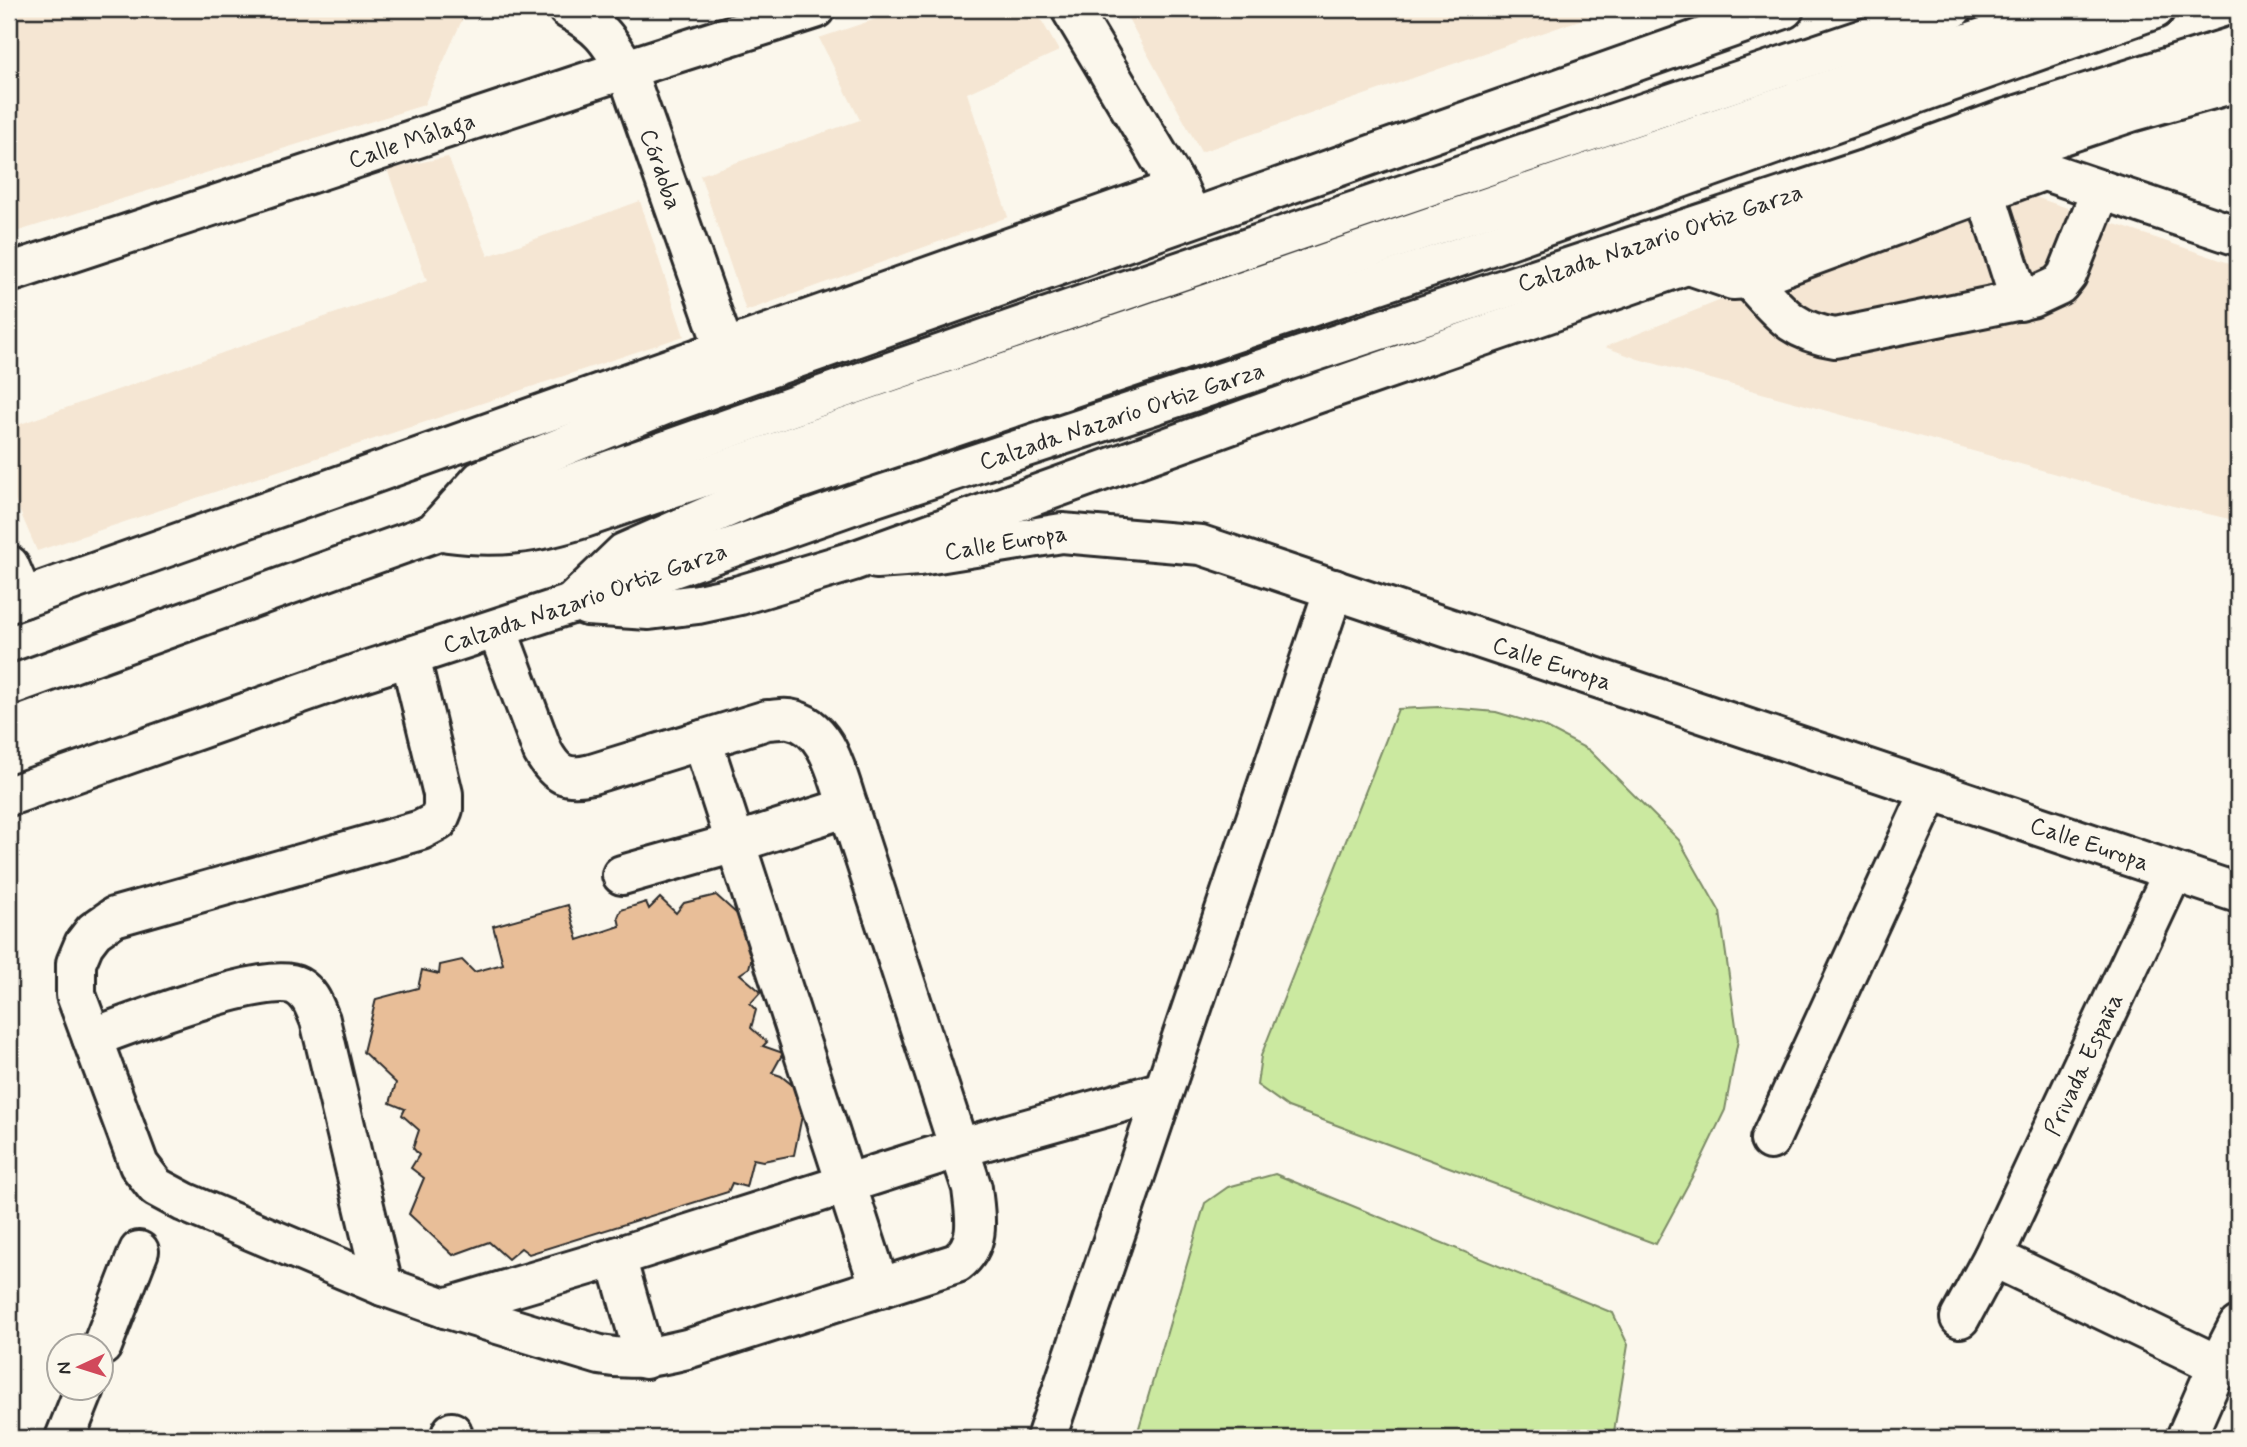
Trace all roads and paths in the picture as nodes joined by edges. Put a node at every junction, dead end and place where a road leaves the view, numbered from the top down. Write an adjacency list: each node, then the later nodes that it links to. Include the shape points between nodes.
1 (568, 9): 9 (main road, Córdoba, via 606,36)
2 (815, 9): 9 (main road, Calle Málaga)
3 (1071, 9): 15 (main road)
4 (1784, 9): 15 (main road)
5 (1952, 9): 22 (main road)
6 (2071, 9): 22 (main road, via 584,518 500,537)
7 (2155, 9): 26 (main road, via 1456,258 770,489 624,553)
8 (2238, 45): 26 (main road, Calzada Nazario Ortiz Garza, via 878,496)
9 (626, 69): 18 (main road, Calle Málaga); 21 (main road, Córdoba)
10 (2238, 82): 11 (main road)
11 (2000, 156): 12 (main road); 17 (main road)
12 (2043, 171): 13 (main road); 14 (main road)
13 (2101, 190): 16 (main road); 20 (main road, via 2067,275 2044,294)
14 (1985, 192): 19 (main road); 20 (main road)
15 (1185, 203): 21 (main road); 22 (main road, via 481,480)
16 (2238, 236)
17 (1689, 265): 19 (main road, via 1733,280); 23 (main road)
18 (9, 273)
19 (1749, 279): 20 (main road, via 1802,330 1835,338)
20 (2020, 301)
21 (725, 350): 24 (main road)
22 (436, 530): 29 (main road)
23 (853, 561): 25 (main road, Calle Europa, via 919,556 1062,533 1201,545); 26 (main road, via 698,604 649,610)
24 (14, 589)
25 (1334, 589): 31 (main road, Calle Europa); 39 (main road)
26 (571, 604): 27 (main road, Calzada Nazario Ortiz Garza)
27 (497, 629): 28 (main road, Calzada Nazario Ortiz Garza); 30 (main road, via 543,752 551,767 564,775 577,778)
28 (410, 657): 32 (main road, Calzada Nazario Ortiz Garza); 38 (main road, via 443,794 438,821 421,830 114,917 94,930 76,963 76,995)
29 (9, 686)
30 (702, 740): 33 (main road, via 767,720 790,719 814,729 828,751); 34 (main road)
31 (1931, 790): 35 (main road, Calle Europa); 40 (main road)
32 (9, 796)
33 (848, 807): 34 (main road); 41 (main road)
34 (735, 843): 36 (main road); 42 (main road)
35 (2173, 872): 37 (main road, Calle Europa); 45 (main road, Privada España)
36 (622, 874)
37 (2238, 893)
38 (92, 1038): 46 (main road, via 139,1165 156,1186); 46 (main road, via 200,999 280,981 296,985 311,997)
39 (1163, 1091): 41 (main road); 56 (main road)
40 (1770, 1140)
41 (959, 1148): 42 (main road); 47 (main road, via 972,1188 976,1232 968,1254 957,1263)
42 (847, 1183): 44 (main road); 47 (main road)
43 (139, 1251): 51 (main road)
44 (616, 1257): 48 (main road); 52 (main road)
45 (1993, 1257): 49 (main road, Privada España); 53 (main road)
46 (383, 1286): 48 (main road)
47 (880, 1288): 52 (main road)
48 (445, 1308): 52 (main road, via 600,1355)
49 (1959, 1318)
50 (2238, 1326): 53 (main road)
51 (107, 1332)
52 (645, 1359)
53 (2218, 1365): 57 (main road)
54 (79, 1402): 55 (main road)
55 (65, 1438)
56 (1046, 1438)
57 (2186, 1438)

